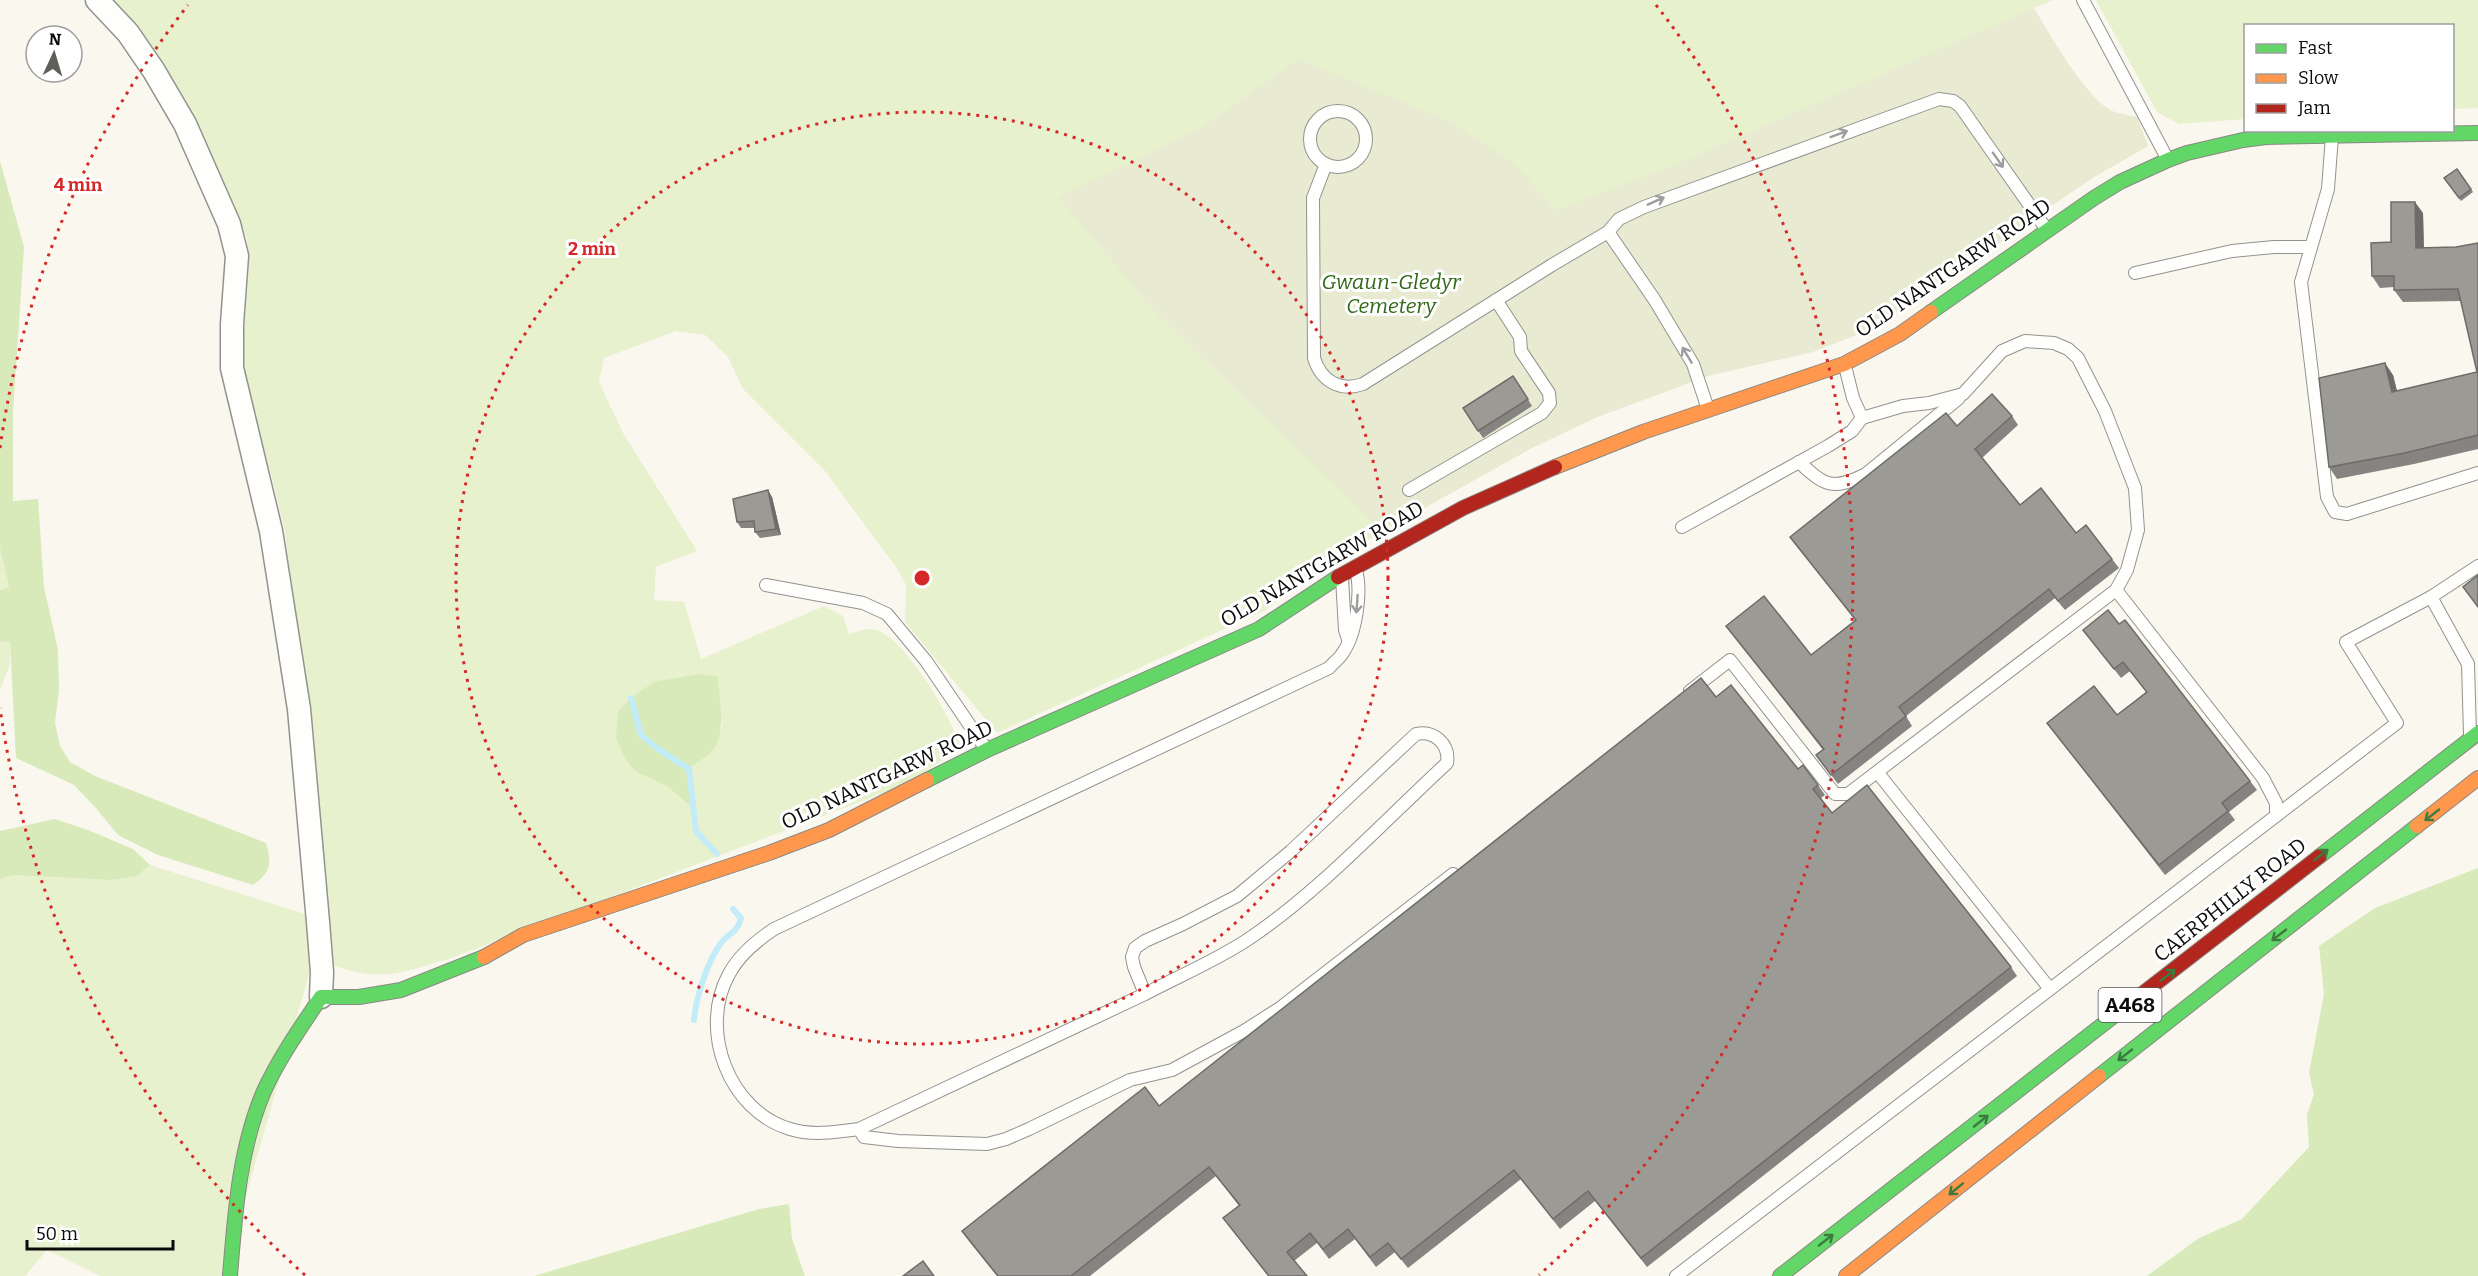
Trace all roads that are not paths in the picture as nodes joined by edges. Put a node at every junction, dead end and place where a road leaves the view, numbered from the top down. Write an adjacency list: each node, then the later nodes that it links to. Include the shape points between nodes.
1 (97, 0): 36 (street, via 128,33 154,71 185,124 230,224 237,256 232,368 271,531 298,708)
2 (2083, 0): 5 (lane)
3 (2478, 133): 4 (street, OLD NANTGARW ROAD)
4 (2332, 136): 5 (street, OLD NANTGARW ROAD, via 2243,140); 9 (lane, via 2328,189)
5 (2168, 160): 7 (street, OLD NANTGARW ROAD, via 2120,182)
6 (1326, 164): 6 (lane, via 1318,159 1310,143 1313,126 1325,113 1351,114 1364,126 1364,151 1358,159 1343,166); 11 (lane, via 1313,198 1314,358 1329,382 1346,387 1363,384)
7 (2047, 230): 8 (lane, one-way to 7, via 1619,219 1669,196 1939,99 1960,106); 12 (street, OLD NANTGARW ROAD, via 1900,334)
8 (1608, 232): 11 (lane); 14 (lane, one-way to 8, via 1693,364)
9 (2310, 247): 10 (lane, via 2232,251); 17 (lane, via 2301,282 2327,497 2335,512 2347,514)
10 (2135, 273)
11 (1496, 300): 18 (lane, via 1520,337 1521,351 1549,393 1550,403 1542,413)
12 (1845, 364): 14 (street, OLD NANTGARW ROAD); 15 (lane)
13 (1963, 394): 15 (lane); 16 (lane, via 1853,481 1821,482); 24 (lane, via 2002,351 2025,341 2054,343 2078,358 2105,411 2135,488 2138,530 2127,570)
14 (1708, 409): 21 (street, OLD NANTGARW ROAD, via 1518,482)
15 (1862, 418): 16 (lane, via 1852,431)
16 (1799, 462): 19 (lane)
17 (2478, 473)
18 (1409, 489)
19 (1682, 527)
20 (2478, 566): 25 (lane)
21 (1355, 567): 22 (street, OLD NANTGARW ROAD); 26 (lane, one-way to 26, via 1359,578 1356,616 1354,631)
22 (1342, 574): 26 (lane); 29 (street, OLD NANTGARW ROAD, via 1259,629)
23 (766, 585): 29 (lane, via 863,603 887,614)
24 (2116, 590): 30 (lane); 32 (lane, via 2264,778 2276,803)
25 (2431, 597): 28 (lane, via 2468,664); 32 (lane, via 2346,642 2397,723)
26 (1348, 639): 37 (lane, via 1343,653 1329,668 757,940 728,975 717,1016 723,1062 737,1090 756,1110 790,1130 832,1133)
27 (1683, 696): 30 (lane, via 1730,660 1835,794 1848,794)
28 (2474, 736): 40 (street, CAERPHILLY ROAD / A468, one-way to 28)
29 (987, 750): 36 (street, OLD NANTGARW ROAD, via 829,830 523,935 479,960 401,990 359,997)
30 (1878, 773): 34 (lane)
31 (2478, 778): 41 (street, A468, one-way to 41)
32 (2276, 816): 34 (lane)
33 (1466, 864): 37 (lane, via 1280,1008 1172,1070 1130,1080 1029,1129 987,1144 898,1141 864,1137)
34 (2050, 989): 39 (lane)
35 (1145, 994): 35 (lane, via 1268,925 1447,763 1446,748 1434,736 1416,734 1292,851 1236,896 1135,948 1134,967); 37 (lane)
36 (321, 997): 38 (street, via 289,1045 260,1103 243,1169)
37 (859, 1129)
38 (230, 1276)
39 (1676, 1276)
40 (1780, 1276)
41 (1846, 1276)

